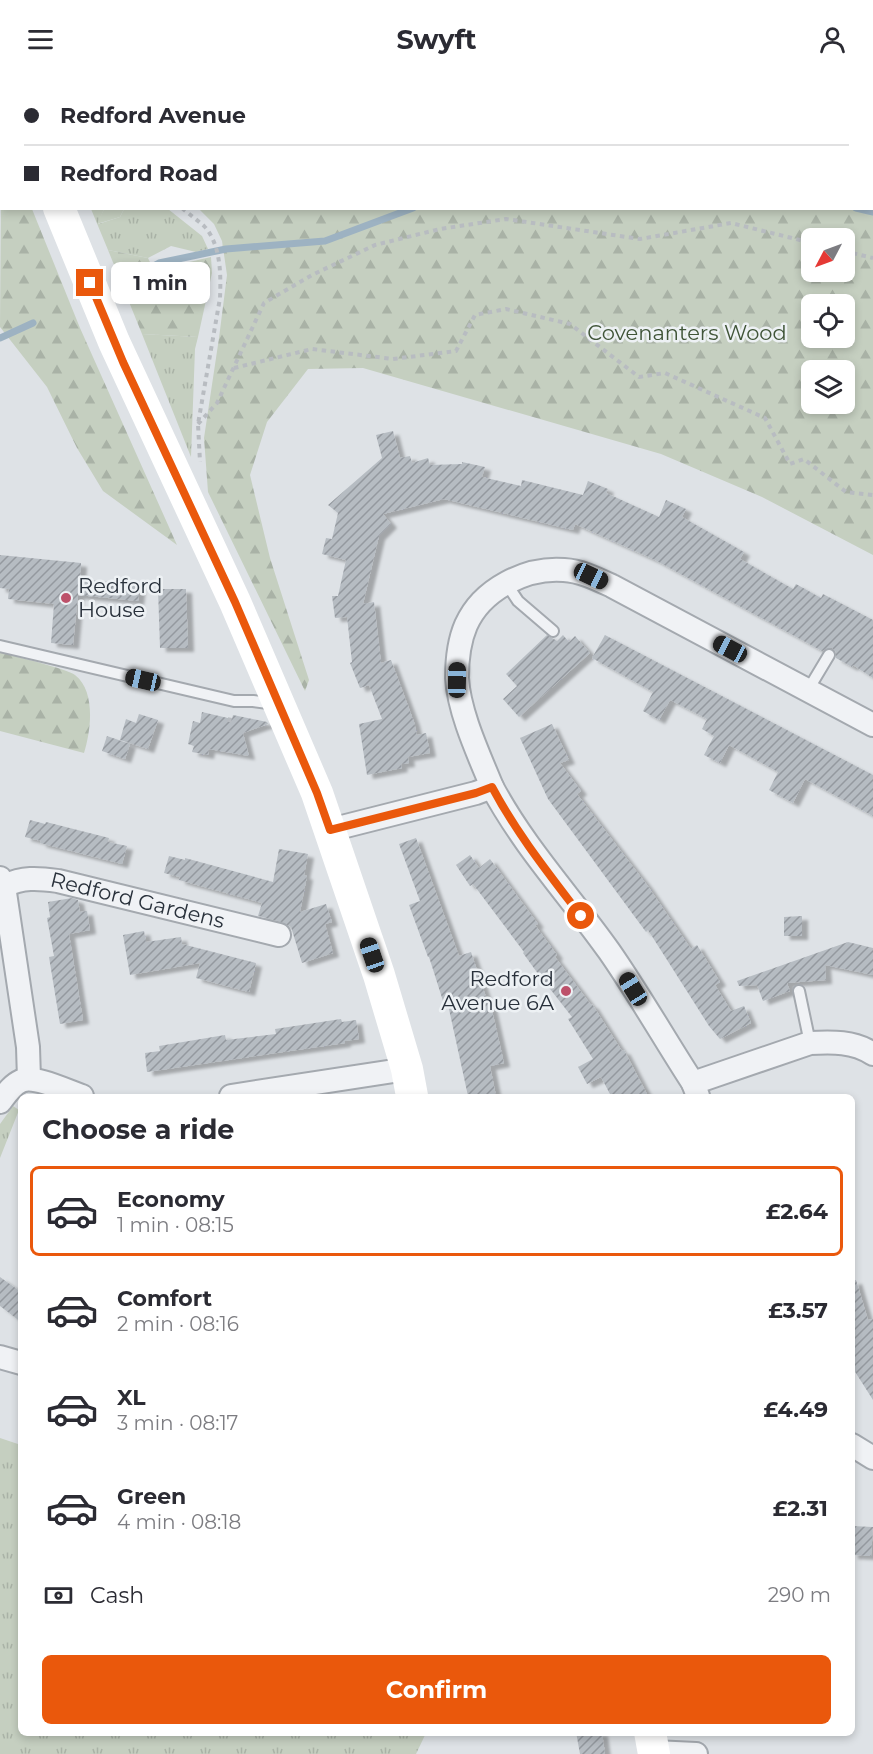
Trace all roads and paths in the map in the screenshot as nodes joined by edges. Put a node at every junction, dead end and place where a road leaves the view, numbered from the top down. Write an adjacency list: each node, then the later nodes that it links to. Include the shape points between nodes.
1 (60, 210): 13 (main road, via 114,342 235,602)
2 (184, 210): 6 (path, via 205,227 213,242 221,279 198,424 217,403)
3 (801, 240): 6 (path, via 731,223 640,239 506,219 440,230 375,245 264,303)
4 (855, 254): 5 (path)
5 (873, 258)
6 (234, 368): 7 (path, via 312,349 393,359 456,351 475,315 506,309 570,324 639,377 665,373 765,418 790,464 804,459 846,492)
7 (873, 495)
8 (506, 583): 9 (lane, via 518,601); 12 (street, via 544,570 591,576); 15 (street, via 489,595 467,623 458,659 462,703)
9 (553, 631)
10 (0, 646): 13 (lane, via 234,701)
11 (829, 655): 12 (lane)
12 (808, 690): 14 (street)
13 (278, 705): 16 (main road)
14 (873, 725)
15 (492, 787): 16 (street); 24 (street, via 526,844 609,952)
16 (330, 830): 23 (main road, via 379,975)
17 (2, 882): 18 (street, Redford Gardens, via 30,878 57,881); 22 (street, via 28,1047)
18 (278, 937)
19 (799, 991): 20 (lane)
20 (810, 1043): 21 (street, via 849,1044); 24 (street)
21 (873, 1054)
22 (29, 1079): 25 (street); 27 (street, via 10,1088)
23 (409, 1083): 26 (street)
24 (695, 1090)
25 (75, 1094)
26 (258, 1094)
27 (0, 1102)
28 (0, 1358): 29 (street)
29 (18, 1362)
30 (855, 1447): 31 (street)
31 (873, 1458)
32 (652, 1746): 33 (street)
33 (696, 1754)

